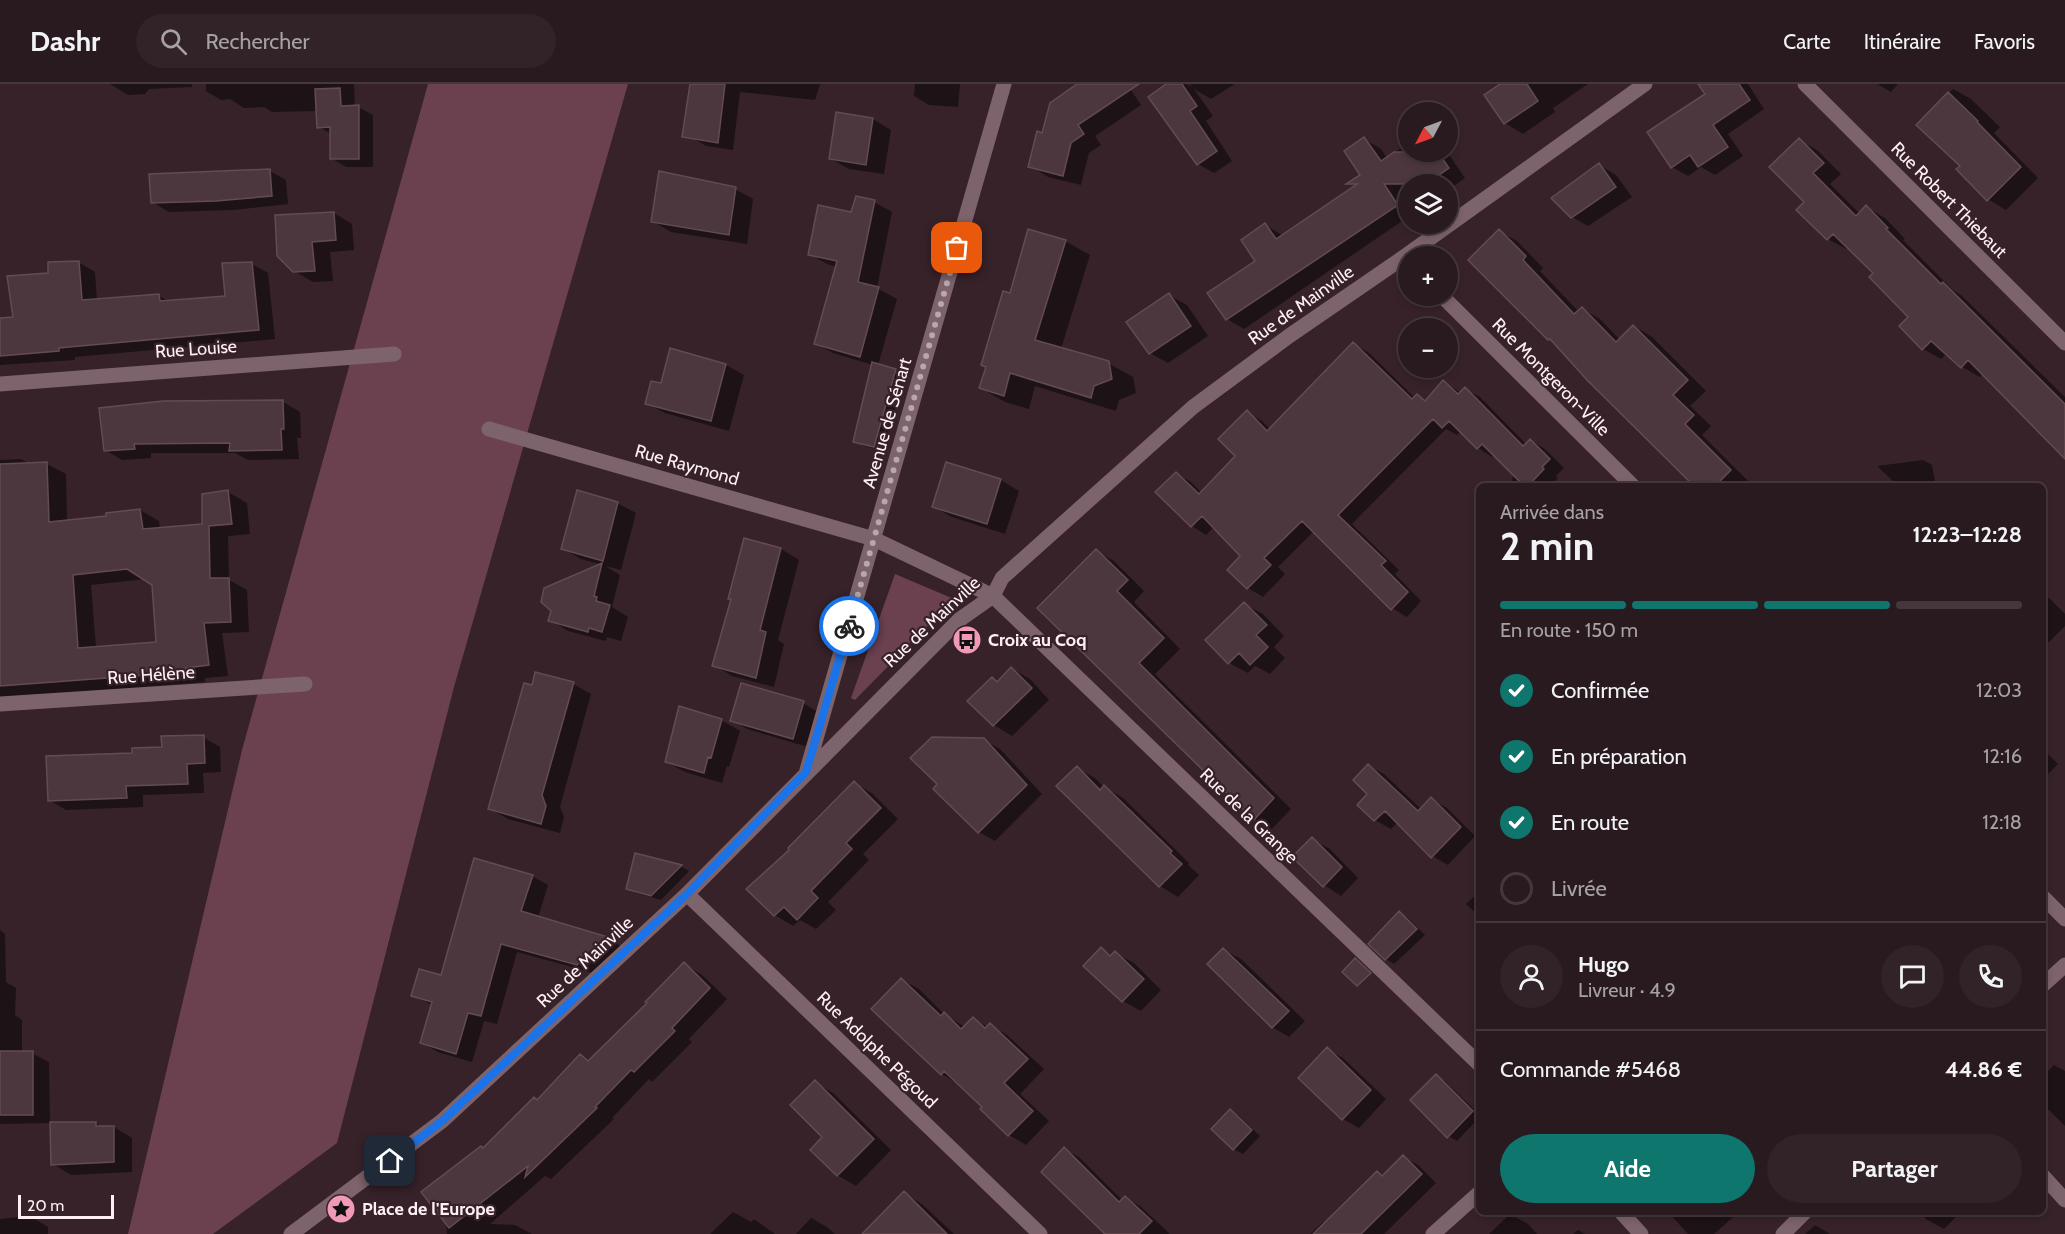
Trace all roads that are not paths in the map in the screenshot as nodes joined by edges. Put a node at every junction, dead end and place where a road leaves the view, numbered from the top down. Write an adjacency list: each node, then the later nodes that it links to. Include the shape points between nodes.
1 (1645, 84): 4 (street, Rue de Mainville)
2 (1805, 84): 7 (street, Rue Robert Thiebaut)
3 (1006, 86): 12 (street, Avenue de Sénart)
4 (1425, 246)
5 (1398, 265): 13 (street, Rue de Mainville, via 1289,336 1193,407 1002,578)
6 (1452, 306): 11 (street, Rue Montgeron-Ville)
7 (2065, 343)
8 (394, 354): 9 (street, Rue Louise)
9 (0, 384)
10 (489, 429): 12 (street, Rue Raymond)
11 (1629, 483)
12 (874, 539): 13 (street, Rue Raymond); 16 (street, Avenue de Sénart)
13 (993, 596): 16 (street, Rue de Mainville, via 959,620); 22 (street, Rue de la Grange)
14 (305, 684): 15 (street, Rue Hélène)
15 (0, 704)
16 (806, 772): 17 (street, Rue de Mainville)
17 (687, 894): 28 (street, Rue de Mainville, via 442,1121); 29 (street, Rue Adolphe Pégoud)
18 (2046, 900): 19 (street)
19 (2065, 919)
20 (2065, 965): 21 (street)
21 (2046, 982)
22 (1476, 1061)
23 (2046, 1179): 25 (street)
24 (1476, 1196): 30 (street)
25 (2065, 1200)
26 (1624, 1215): 31 (street)
27 (1802, 1215): 32 (street)
28 (291, 1234)
29 (1040, 1234)
30 (1433, 1234)
31 (1641, 1234)
32 (1783, 1234)

